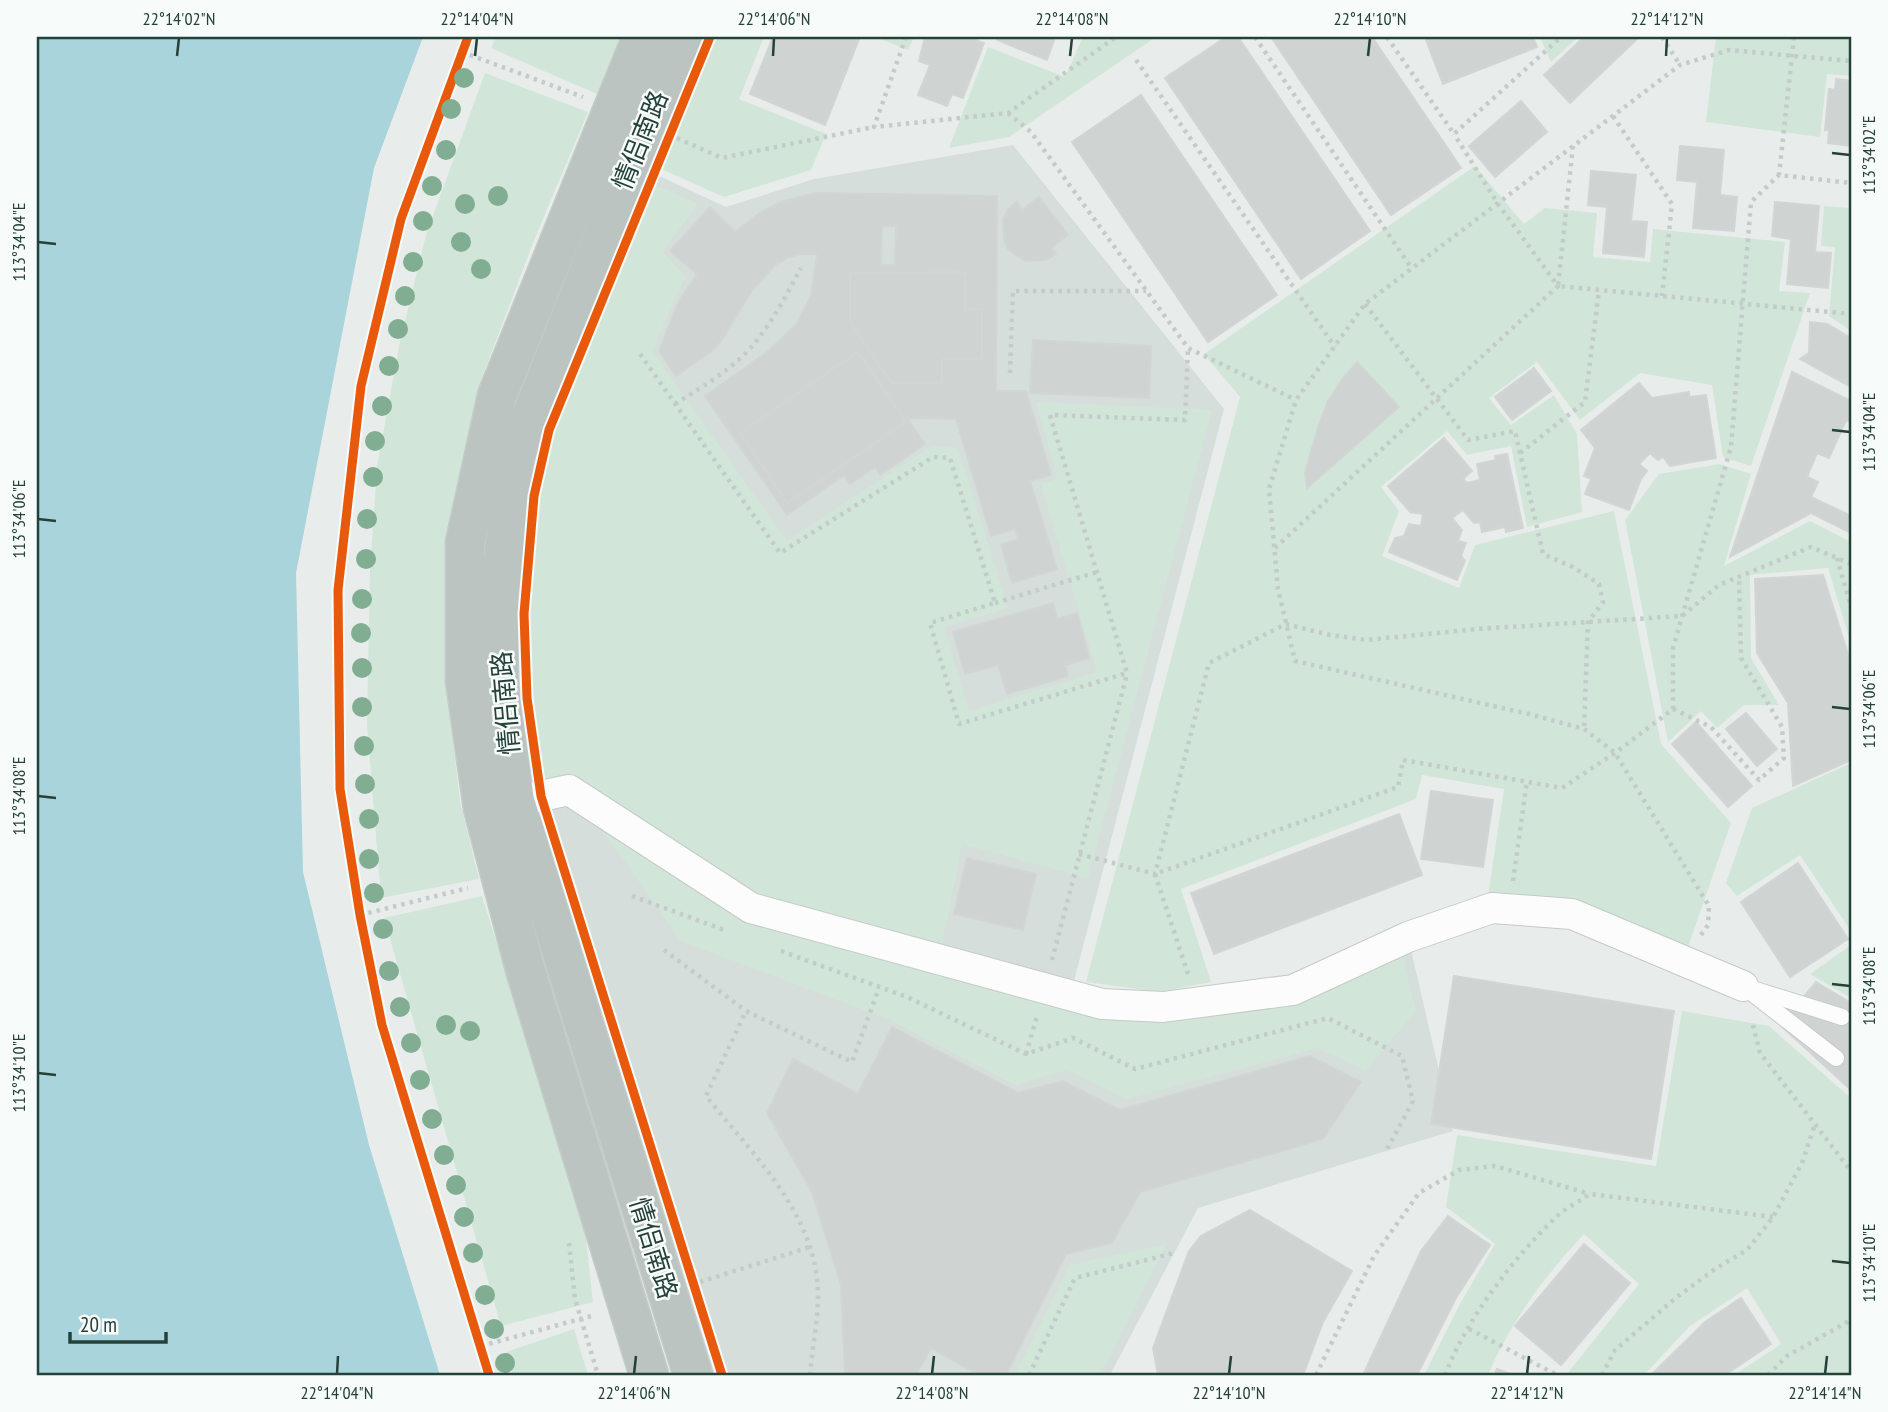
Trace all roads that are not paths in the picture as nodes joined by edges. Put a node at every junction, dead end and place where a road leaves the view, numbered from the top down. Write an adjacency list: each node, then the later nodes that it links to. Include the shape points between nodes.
1 (642, 37): 3 (highway, 情侣南路, via 498,396 465,543 465,680)
2 (682, 37): 3 (highway, 情侣南路, via 515,457 499,596)
3 (499, 805): 4 (street, via 569,790 751,908 1102,1004 1163,1007 1293,990 1408,937 1492,908 1572,914); 7 (highway, 情侣南路, via 525,969); 8 (highway, 情侣南路)
4 (1743, 986): 5 (lane); 6 (lane)
5 (1842, 1017)
6 (1836, 1058)
7 (649, 1375)
8 (693, 1375)

